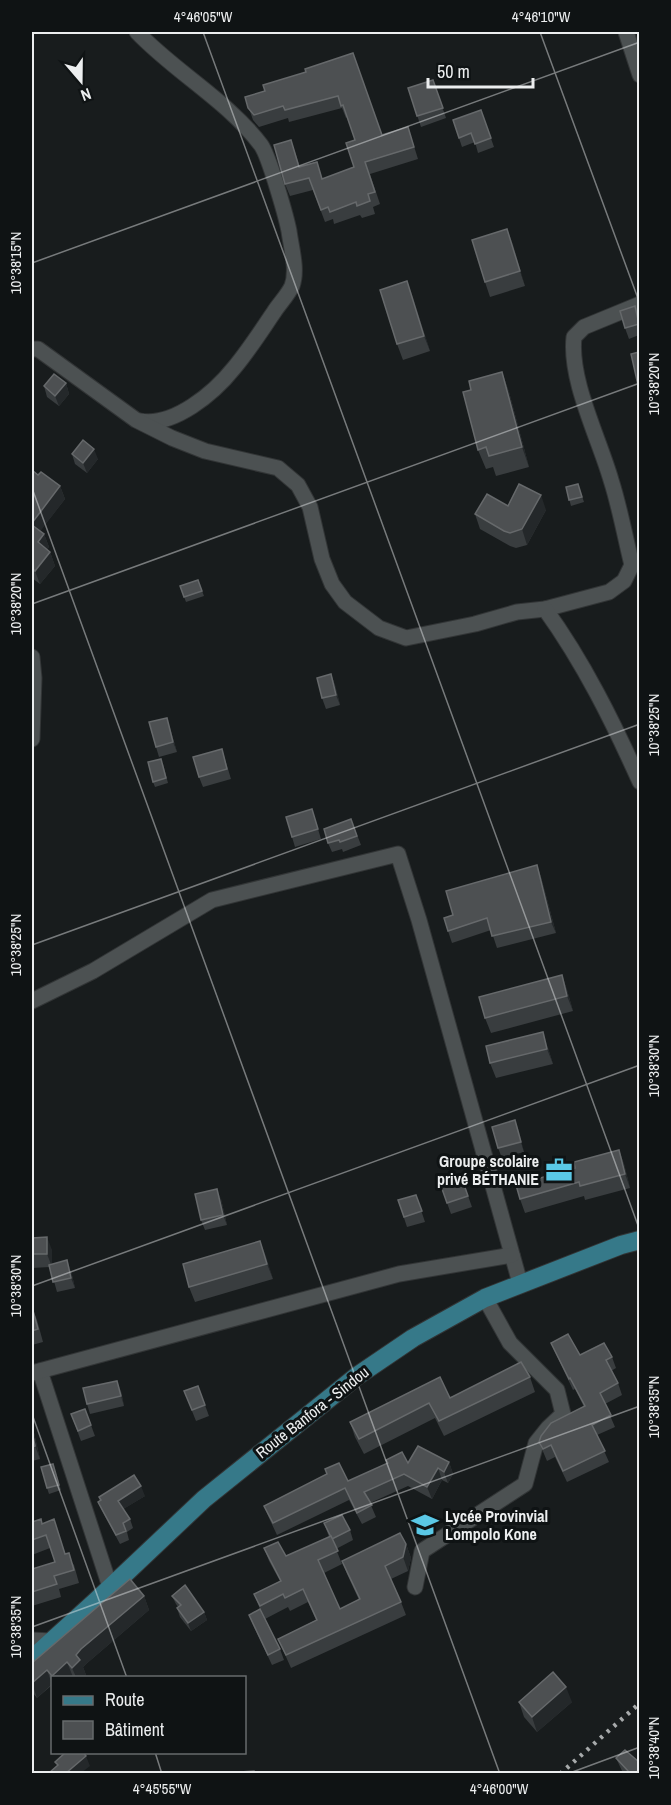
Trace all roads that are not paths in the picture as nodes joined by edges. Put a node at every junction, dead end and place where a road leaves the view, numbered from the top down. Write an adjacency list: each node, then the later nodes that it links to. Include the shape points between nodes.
1 (137, 32): 6 (street, via 238,119 262,147 287,221 294,271 292,286 250,347 205,397 175,416 152,423)
2 (626, 32): 3 (street)
3 (639, 75)
4 (639, 304): 7 (street, via 584,327 574,337 572,353 611,479 632,565 624,581 609,592)
5 (32, 349): 6 (street, via 38,349)
6 (136, 420): 7 (street, via 205,451 278,468 298,484 310,507 332,584 345,602 379,628 406,638)
7 (545, 609): 10 (street, via 584,669)
8 (32, 657): 9 (street)
9 (32, 739)
10 (639, 782)
11 (32, 1001): 13 (street, via 93,971 212,900 398,854)
12 (639, 1240): 14 (main road, Route Banfora - Sindou)
13 (512, 1255): 14 (street); 16 (street, via 399,1274)
14 (520, 1283): 15 (main road, Route Banfora - Sindou)
15 (484, 1298): 17 (main road, Route Banfora - Sindou, via 413,1338 357,1376 204,1499); 18 (street, via 510,1343 557,1390 563,1414 536,1443 525,1484 422,1551)
16 (36, 1372): 17 (street)
17 (110, 1587): 20 (main road, Route Banfora - Sindou)
18 (415, 1587)
19 (32, 1640): 20 (street)
20 (51, 1641): 21 (main road, Route Banfora - Sindou)
21 (32, 1659)

